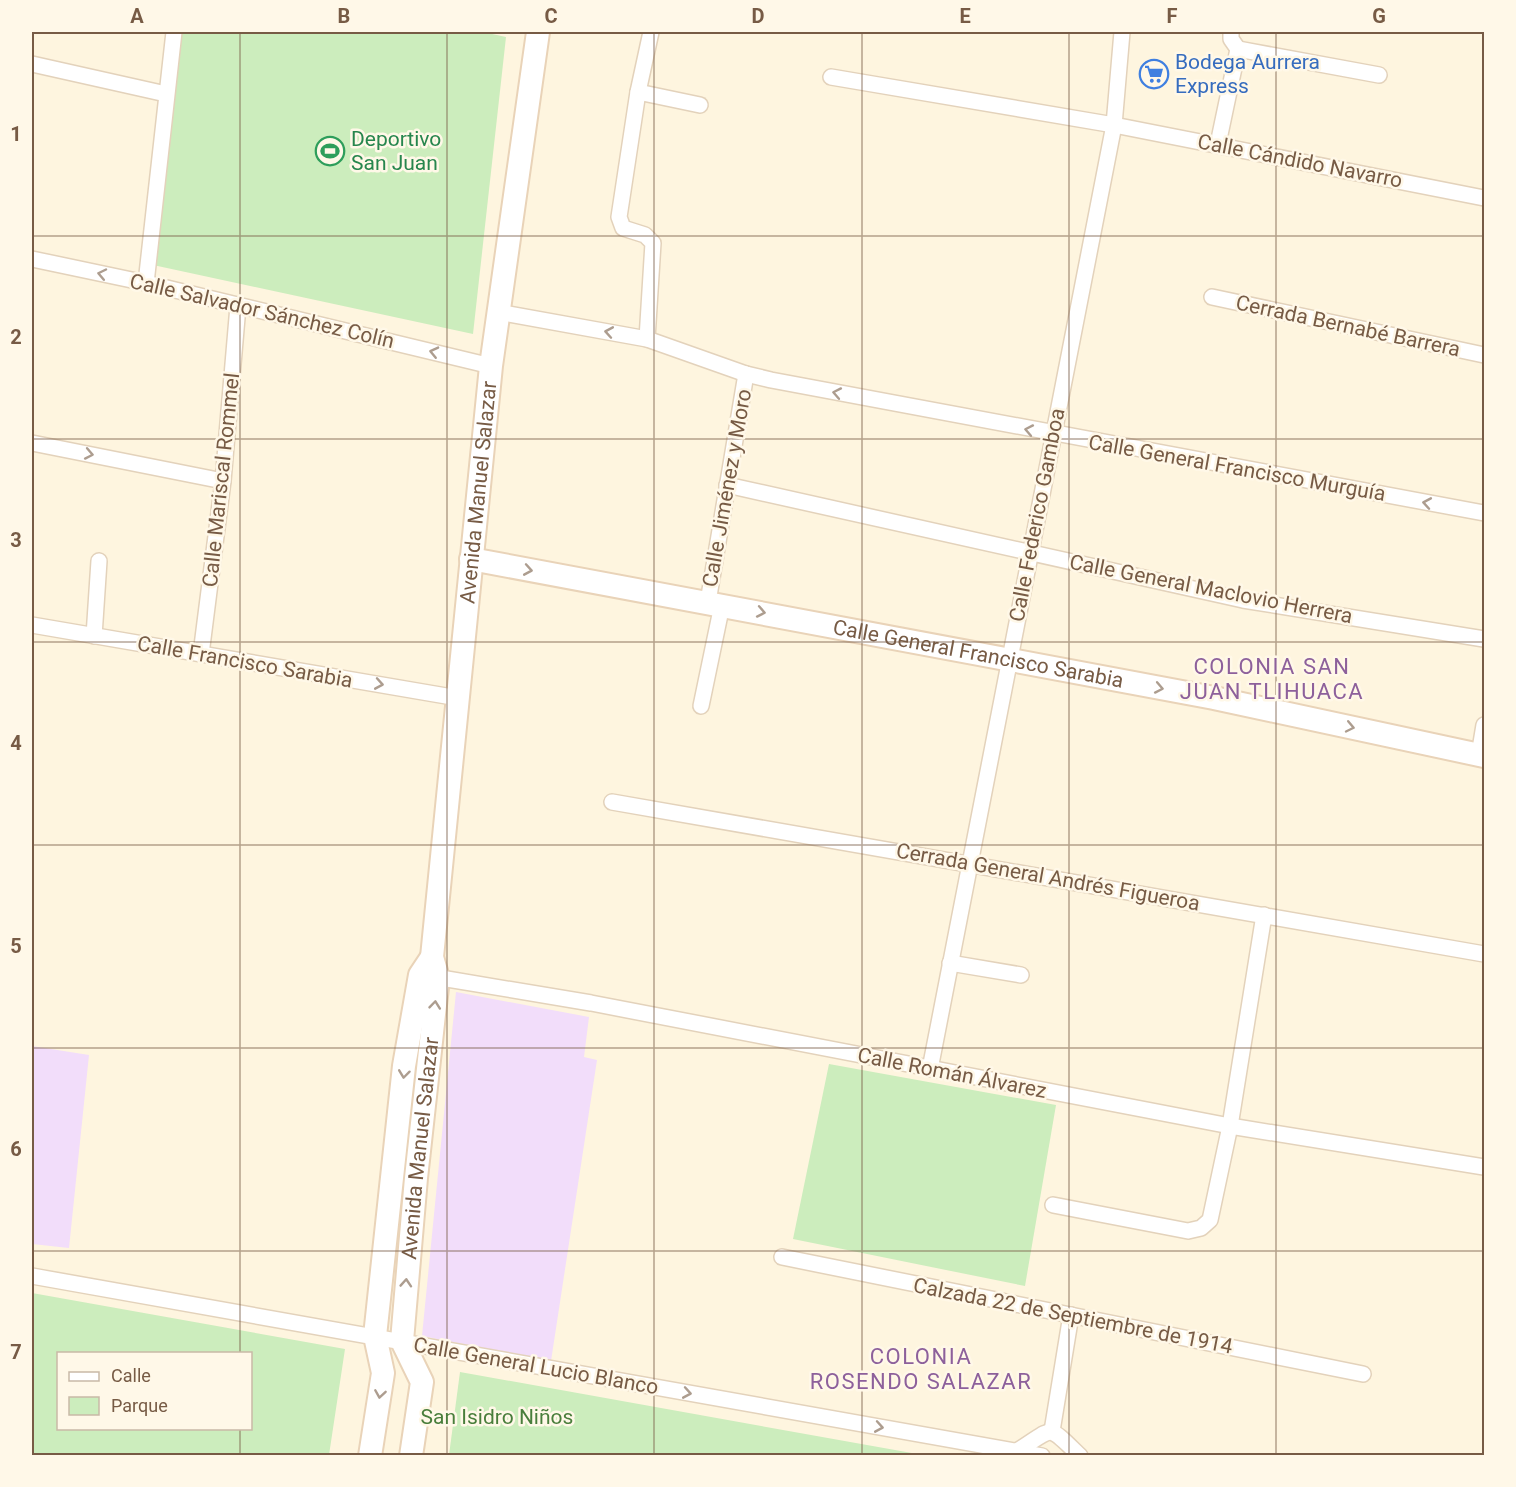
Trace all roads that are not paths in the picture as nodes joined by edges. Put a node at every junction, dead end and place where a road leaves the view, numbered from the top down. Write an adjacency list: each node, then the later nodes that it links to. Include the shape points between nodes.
1 (174, 32): 11 (street)
2 (538, 32): 20 (street, Avenida Manuel Salazar)
3 (651, 32): 10 (street)
4 (1122, 32): 13 (street, Calle Federico Gamboa)
5 (1231, 32): 6 (street)
6 (1238, 49): 8 (street); 14 (street)
7 (32, 64): 11 (street)
8 (1379, 75)
9 (831, 77): 13 (street, Calle Cándido Navarro)
10 (638, 92): 12 (street); 21 (street, via 620,217 623,228 645,235 653,243)
11 (166, 94): 17 (street)
12 (700, 105)
13 (1114, 125): 14 (street, Calle Cándido Navarro); 25 (street, Calle Federico Gamboa)
14 (1218, 144): 15 (street, Calle Cándido Navarro)
15 (1485, 198)
16 (32, 259): 17 (street, Calle Salvador Sánchez Colín, one-way to 16)
17 (146, 283): 19 (street, Calle Salvador Sánchez Colín)
18 (1212, 297): 22 (street, Cerrada Bernabé Barrera)
19 (238, 306): 23 (street, Calle Salvador Sánchez Colín, one-way to 19); 27 (street, Calle Mariscal Rommel)
20 (498, 312): 21 (street, Calle General Francisco Murguía, one-way to 20); 23 (street, Avenida Manuel Salazar)
21 (647, 339): 24 (street, Calle General Francisco Murguía)
22 (1485, 355)
23 (491, 366): 31 (street, Avenida Manuel Salazar)
24 (746, 374): 25 (street, Calle General Francisco Murguía, one-way to 24); 28 (street, Calle Jiménez y Moro)
25 (1052, 434): 29 (street, Calle General Francisco Murguía, one-way to 25); 30 (street, Calle Federico Gamboa)
26 (32, 443): 27 (street, one-way to 27)
27 (223, 481): 37 (street, Calle Mariscal Rommel)
28 (728, 485): 30 (street, Calle General Maclovio Herrera); 33 (street, Calle Jiménez y Moro)
29 (1485, 513)
30 (1030, 552): 36 (street, Calle General Maclovio Herrera, via 1243,600); 38 (street, Calle Federico Gamboa)
31 (471, 559): 33 (street, Calle General Francisco Sarabia, one-way to 33); 39 (street, Avenida Manuel Salazar)
32 (99, 561): 35 (street)
33 (715, 603): 38 (street, Calle General Francisco Sarabia, one-way to 38); 40 (street, Calle Jiménez y Moro)
34 (32, 625): 35 (street, Calle Francisco Sarabia)
35 (94, 636): 37 (street, Calle Francisco Sarabia)
36 (1485, 639)
37 (201, 654): 39 (street, Calle Francisco Sarabia, one-way to 39)
38 (1010, 660): 42 (street, Calle General Francisco Sarabia, one-way to 42); 44 (street, Calle Federico Gamboa)
39 (458, 698): 48 (street, Avenida Manuel Salazar)
40 (701, 706)
41 (1485, 725): 42 (street)
42 (1482, 755)
43 (612, 802): 44 (street, Cerrada General Andrés Figueroa)
44 (968, 863): 45 (street, Cerrada General Andrés Figueroa); 47 (street, Calle Federico Gamboa)
45 (1264, 915): 46 (street, Cerrada General Andrés Figueroa); 51 (street)
46 (1485, 954)
47 (950, 963): 49 (street); 50 (street, Calle Federico Gamboa)
48 (430, 970): 50 (street, Calle Román Álvarez); 53 (street, Avenida Manuel Salazar, one-way to 53, via 405,1065); 54 (street, Avenida Manuel Salazar, one-way to 48)
49 (1022, 975)
50 (930, 1069): 51 (street, Calle Román Álvarez)
51 (1230, 1126): 52 (street, Calle Román Álvarez); 55 (street, via 1215,1208 1201,1228 1188,1231)
52 (1485, 1167)
53 (392, 1176): 54 (street); 59 (street, Avenida Manuel Salazar)
54 (416, 1178): 60 (street, Avenida Manuel Salazar, one-way to 54)
55 (1053, 1205)
56 (782, 1257): 58 (street, Calzada 22 de Septiembre de 1914)
57 (32, 1276): 59 (street, Calle General Lucio Blanco)
58 (1071, 1315): 61 (street, Calzada 22 de Septiembre de 1914); 62 (street)
59 (375, 1336): 60 (street, Calle General Lucio Blanco); 64 (street, Avenida Manuel Salazar, one-way to 64, via 383,1373)
60 (402, 1341): 63 (street, Calle General Lucio Blanco, one-way to 63); 65 (street, via 422,1382)
61 (1364, 1374)
62 (1052, 1431): 63 (street, via 1038,1434); 67 (street)
63 (1017, 1451): 66 (street, Calle General Lucio Blanco)
64 (370, 1455)
65 (411, 1455)
66 (1041, 1455)
67 (1080, 1455)

